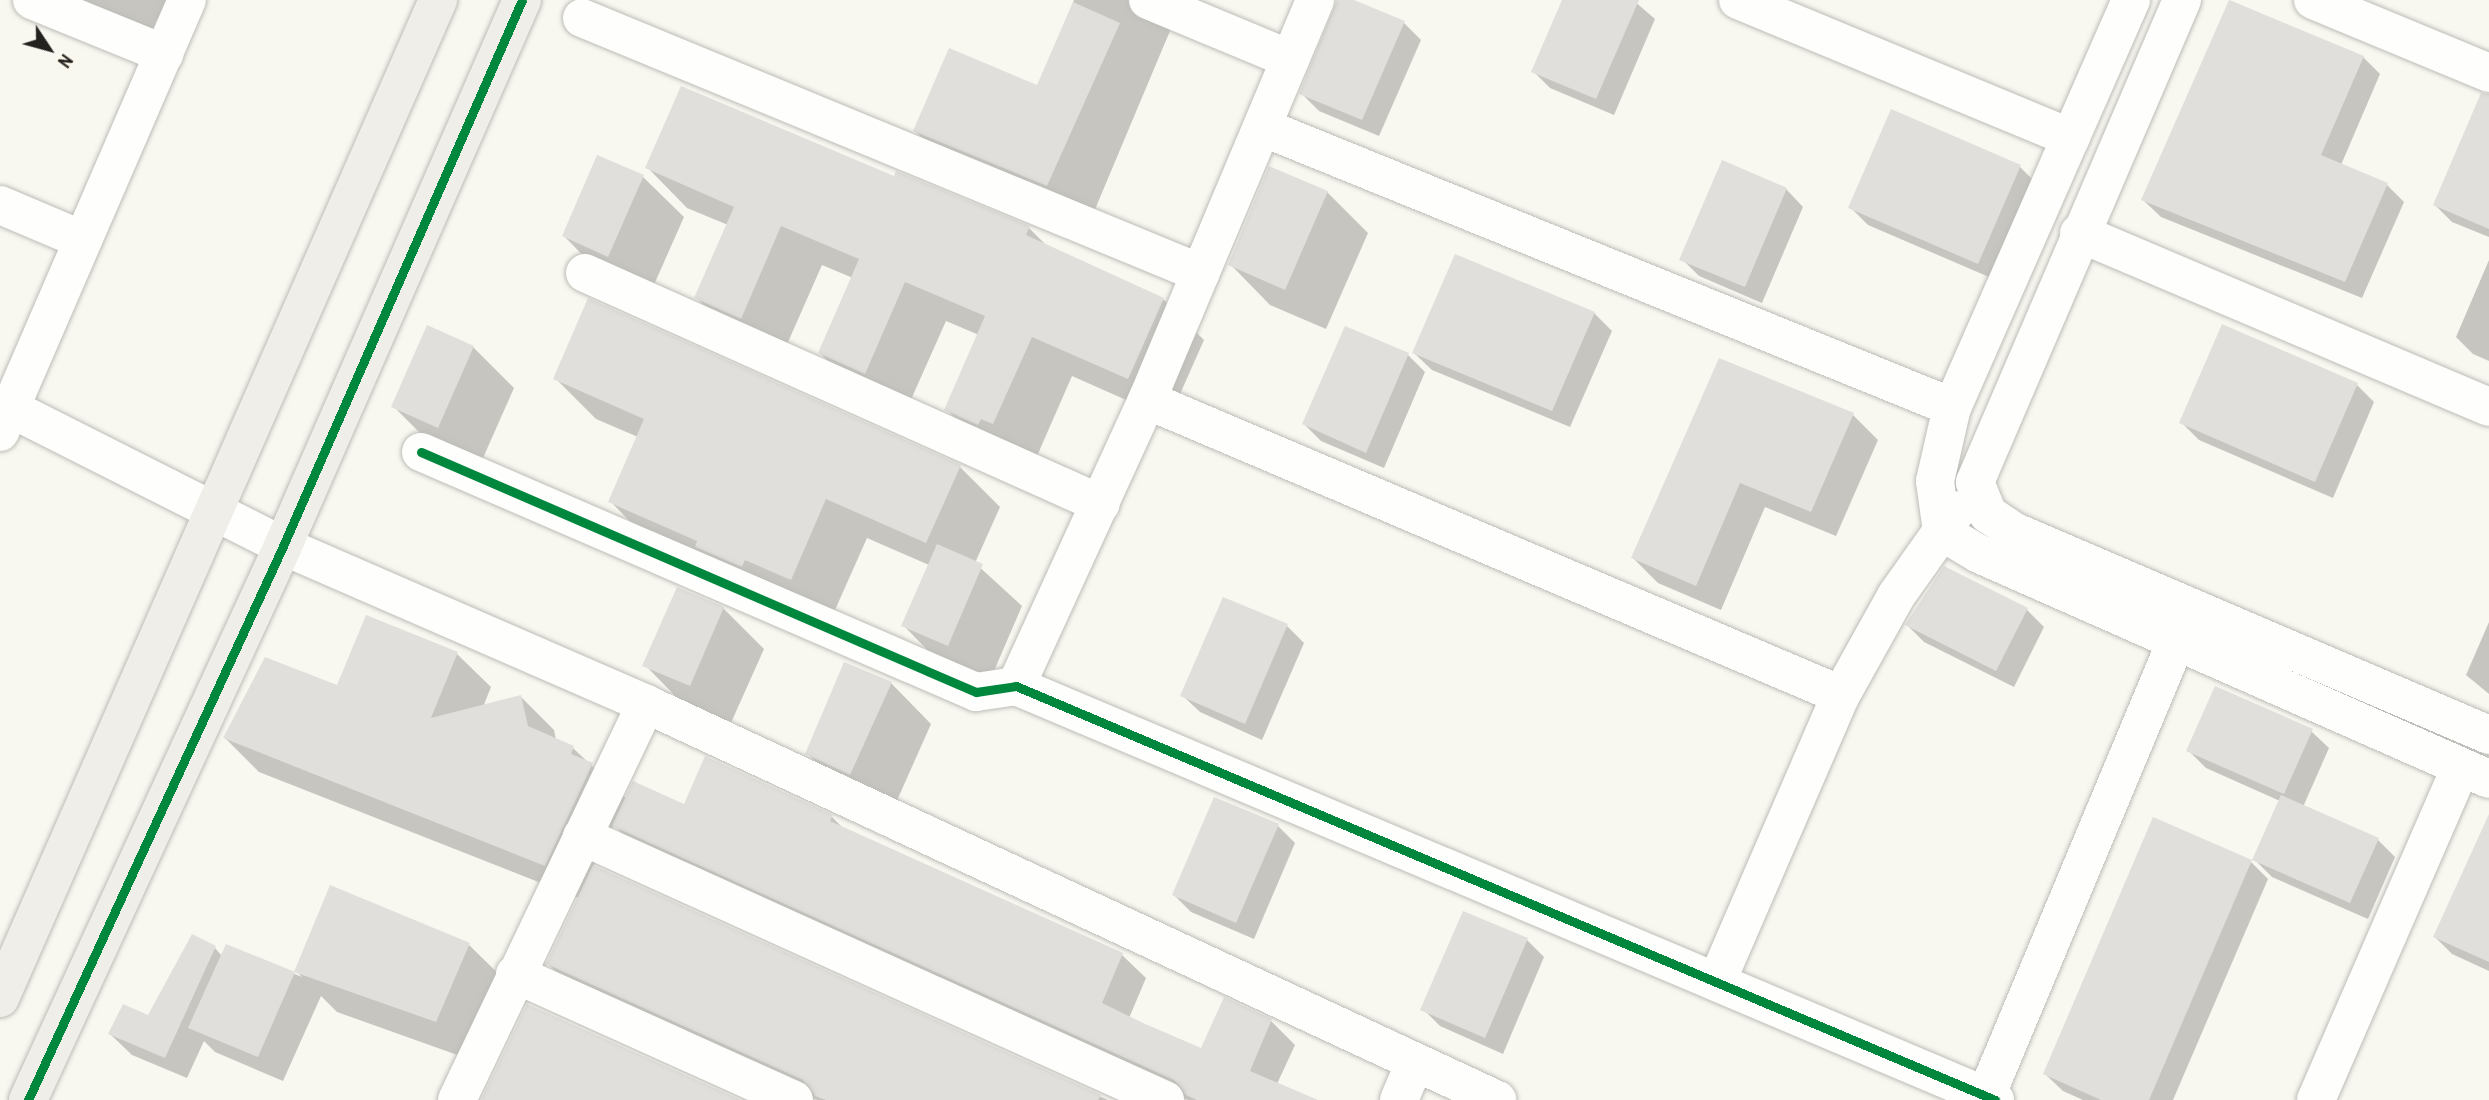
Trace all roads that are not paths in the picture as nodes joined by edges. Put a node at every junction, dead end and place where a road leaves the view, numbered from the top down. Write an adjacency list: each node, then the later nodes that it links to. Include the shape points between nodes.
1 (32, 0): 12 (street)
2 (187, 0): 12 (street)
3 (438, 0): 29 (street)
4 (522, 0): 31 (street)
5 (1148, 0): 13 (street)
6 (1315, 0): 13 (street)
7 (1738, 0): 16 (street)
8 (2131, 0): 16 (street)
9 (2182, 0): 18 (street, via 2122,146)
10 (2313, 0): 14 (street)
11 (582, 18): 21 (street)
12 (164, 54): 19 (street)
13 (1290, 59): 15 (street)
14 (2489, 73)
15 (1262, 127): 21 (street); 23 (street)
16 (2071, 138): 23 (street)
17 (0, 205): 19 (street)
18 (2079, 233): 24 (street); 27 (street)
19 (83, 240): 25 (street)
20 (584, 273): 28 (street)
21 (1200, 273): 22 (street)
22 (1147, 400): 28 (street); 35 (street)
23 (1952, 407): 30 (street, via 1935,481)
24 (2489, 407)
25 (3, 414): 29 (street)
26 (421, 452): 34 (street, via 976,692)
27 (1975, 482): 30 (street); 32 (street, via 1988,514 2013,531)
28 (1101, 504): 34 (street)
29 (212, 513): 31 (street); 42 (street)
30 (1942, 532): 33 (street, via 1979,554); 35 (street, via 1896,596)
31 (283, 546): 36 (street); 45 (street)
32 (2190, 606): 33 (street); 37 (street)
33 (2178, 643): 38 (street); 44 (street)
34 (1016, 686): 41 (street)
35 (1840, 695): 41 (street)
36 (646, 704): 39 (street); 43 (street)
37 (2489, 735)
38 (2475, 773): 51 (street)
39 (582, 836): 40 (street); 48 (street)
40 (515, 974): 46 (street); 47 (street)
41 (1717, 981): 44 (street)
42 (0, 998)
43 (1414, 1065): 49 (street); 50 (street)
44 (1990, 1098)
45 (28, 1100)
46 (457, 1100)
47 (794, 1100)
48 (1165, 1100)
49 (1399, 1100)
50 (1497, 1100)
51 (2316, 1100)

